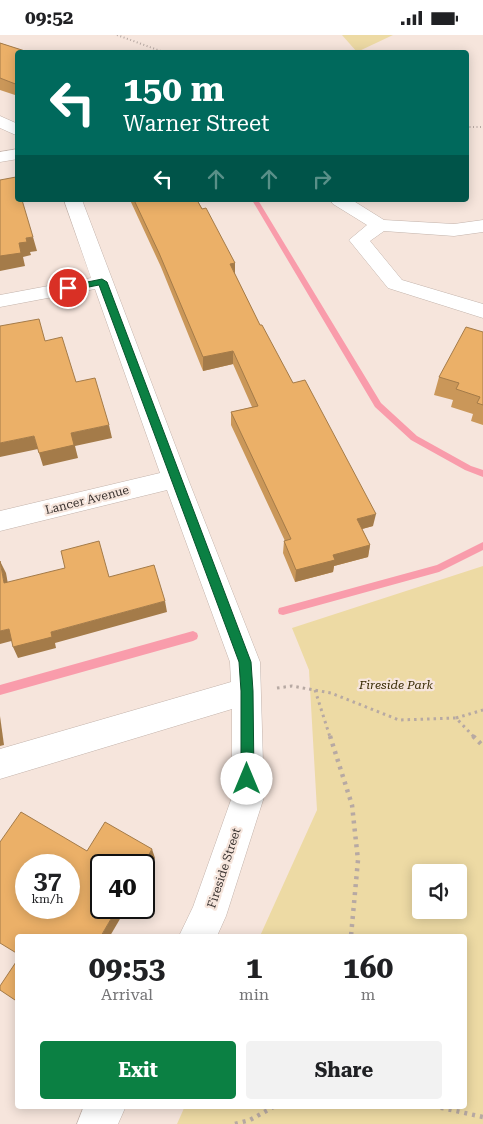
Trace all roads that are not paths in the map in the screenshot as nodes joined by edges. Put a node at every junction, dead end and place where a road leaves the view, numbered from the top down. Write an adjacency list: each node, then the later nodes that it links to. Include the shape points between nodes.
1 (0, 121): 2 (street)
2 (15, 129)
3 (15, 154): 4 (street)
4 (0, 157)
5 (74, 202): 9 (street, Fireside Street)
6 (342, 202): 7 (street)
7 (380, 225): 8 (street, via 454,230); 11 (street, via 359,240 395,284)
8 (483, 226)
9 (102, 282): 10 (street); 12 (street, Fireside Street)
10 (0, 301)
11 (483, 311)
12 (175, 479): 13 (street, Lancer Avenue); 14 (street, Fireside Street, via 245,662)
13 (0, 521)
14 (247, 691): 15 (street); 16 (street, Fireside Street, via 248,797 208,916)
15 (0, 764)
16 (198, 934)
17 (104, 1109): 18 (street)
18 (97, 1124)

